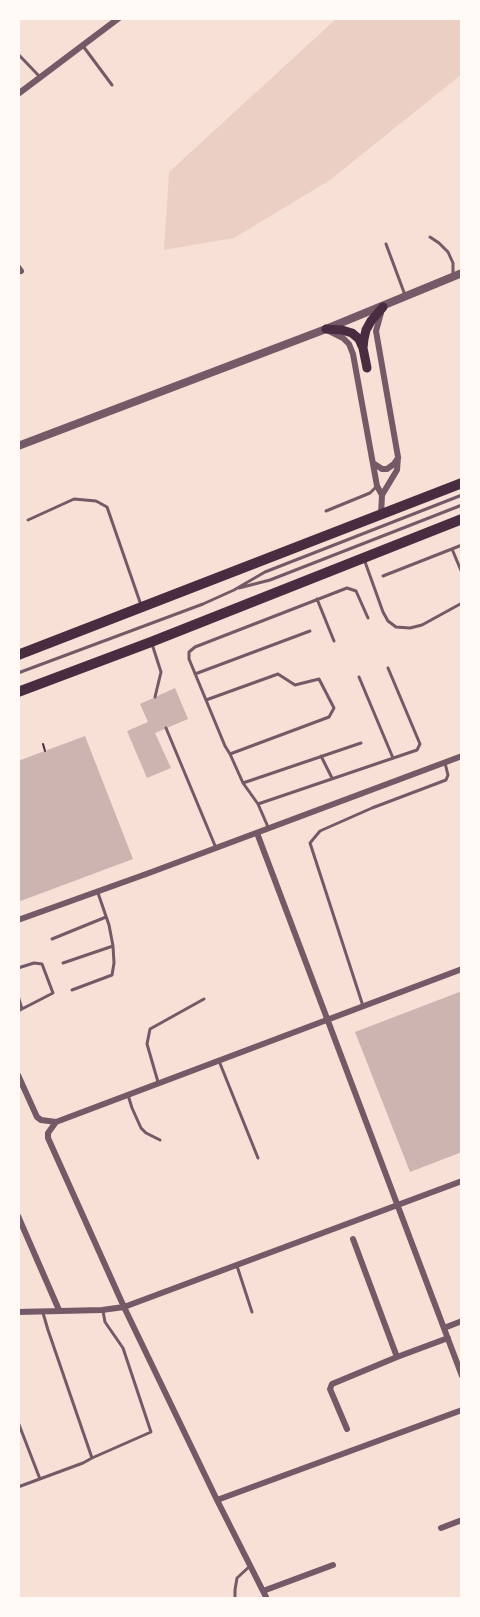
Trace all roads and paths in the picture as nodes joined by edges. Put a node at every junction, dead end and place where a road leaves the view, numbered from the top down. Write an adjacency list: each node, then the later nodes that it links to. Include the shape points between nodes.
1 (119, 18): 2 (street)
2 (83, 46): 4 (street); 5 (lane)
3 (18, 54): 4 (lane)
4 (40, 77): 6 (street)
5 (112, 85)
6 (18, 94)
7 (430, 237): 10 (lane, via 448,252)
8 (386, 244): 11 (lane)
9 (462, 273): 10 (street)
10 (453, 277): 11 (street)
11 (405, 297): 12 (street)
12 (383, 307): 13 (street); 14 (main road, via 366,330); 17 (street, via 376,331)
13 (326, 329): 14 (main road, via 352,333); 16 (street); 18 (street, via 343,338 353,354)
14 (363, 348): 15 (main road)
15 (367, 368)
16 (18, 446)
17 (398, 457): 18 (street, via 387,469); 21 (street, via 397,470)
18 (373, 463): 20 (street)
19 (462, 483): 25 (highway)
20 (377, 486): 21 (street); 24 (lane, via 370,493)
21 (382, 495): 25 (street)
22 (462, 495): 33 (lane, via 265,572)
23 (462, 505): 33 (lane, via 270,580)
24 (326, 511)
25 (381, 515): 36 (highway)
26 (462, 519): 30 (highway)
27 (28, 520): 36 (lane, via 74,500 96,501 107,507)
28 (462, 545): 29 (lane)
29 (452, 549): 31 (lane); 32 (lane)
30 (363, 558): 35 (lane, via 383,612 396,627 422,625); 40 (highway)
31 (462, 573)
32 (383, 576)
33 (234, 590): 43 (lane)
34 (317, 599): 37 (lane, via 347,588 357,591); 39 (lane); 44 (lane, via 195,648 189,652 189,659)
35 (462, 603)
36 (142, 606): 41 (highway)
37 (368, 618)
38 (310, 631): 44 (lane)
39 (334, 641)
40 (151, 642): 46 (highway); 47 (lane, via 161,672)
41 (18, 655)
42 (388, 668): 56 (lane, via 420,744 417,750)
43 (18, 673)
44 (195, 674): 48 (lane)
45 (359, 677): 56 (lane)
46 (18, 692)
47 (154, 697)
48 (206, 700): 53 (lane); 53 (lane, via 278,674 295,685 319,679 334,708 329,717)
49 (166, 728): 63 (lane)
50 (361, 743): 54 (lane)
51 (43, 744): 52 (path)
52 (45, 751)
53 (230, 754): 59 (lane)
54 (321, 756): 58 (lane); 59 (lane)
55 (462, 756): 57 (street)
56 (393, 758): 58 (lane)
57 (445, 762): 61 (street); 75 (lane, via 446,780 320,831 310,843)
58 (332, 778): 60 (lane)
59 (243, 783): 60 (lane)
60 (258, 804): 61 (lane)
61 (269, 828): 62 (street)
62 (257, 833): 63 (street); 77 (street)
63 (216, 848): 64 (street)
64 (97, 891): 65 (lane); 66 (street)
65 (106, 917): 67 (lane); 68 (lane)
66 (18, 920)
67 (52, 939)
68 (113, 946): 69 (lane); 72 (lane, via 112,975)
69 (63, 963)
70 (18, 968): 76 (lane, via 42,964 52,993)
71 (462, 969): 75 (street)
72 (72, 990)
73 (18, 996): 76 (lane)
74 (204, 999): 80 (lane, via 150,1029 147,1044)
75 (363, 1006): 77 (street)
76 (20, 1010)
77 (328, 1020): 78 (street); 86 (street)
78 (219, 1061): 80 (street); 84 (lane)
79 (18, 1076): 82 (street, via 37,1117)
80 (158, 1084): 81 (street)
81 (128, 1095): 82 (street); 83 (lane, via 141,1128)
82 (56, 1122): 90 (street, via 48,1138)
83 (160, 1140)
84 (258, 1158)
85 (462, 1181): 86 (street)
86 (398, 1206): 89 (street); 97 (street)
87 (19, 1220): 91 (street)
88 (353, 1239): 99 (street)
89 (237, 1266): 90 (street); 95 (lane)
90 (124, 1307): 92 (street); 107 (street)
91 (59, 1310): 92 (street); 93 (street)
92 (102, 1310): 104 (lane, via 105,1322 123,1348 152,1432)
93 (43, 1311): 94 (street); 104 (lane)
94 (18, 1312)
95 (252, 1312)
96 (462, 1321): 97 (street)
97 (444, 1328): 98 (street)
98 (448, 1338): 99 (street); 100 (street)
99 (397, 1357): 103 (street, via 332,1384 330,1389)
100 (462, 1376)
101 (462, 1410): 107 (street)
102 (18, 1422): 105 (lane)
103 (347, 1429)
104 (92, 1458): 105 (lane)
105 (40, 1479): 106 (lane)
106 (18, 1487)
107 (217, 1500): 111 (street)
108 (462, 1520): 109 (street)
109 (441, 1528)
110 (333, 1565): 112 (street)
111 (250, 1566): 112 (street); 113 (lane, via 237,1578)
112 (263, 1591): 114 (street)
113 (235, 1599)
114 (267, 1599)

